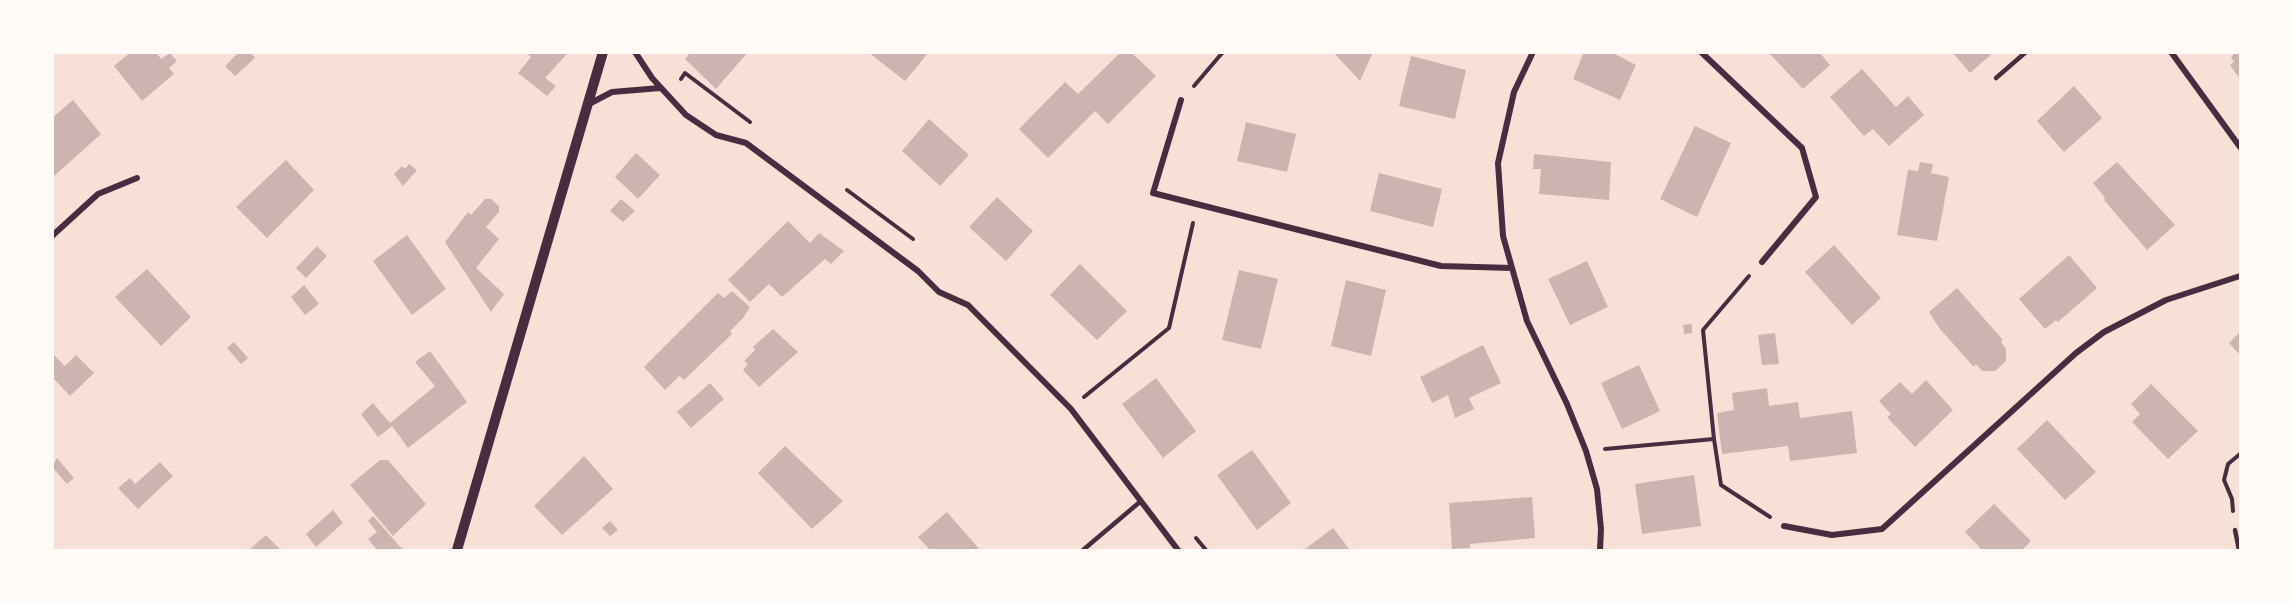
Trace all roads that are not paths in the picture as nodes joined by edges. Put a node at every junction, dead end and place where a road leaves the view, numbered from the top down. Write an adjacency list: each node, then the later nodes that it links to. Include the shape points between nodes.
1 (603, 52): 10 (street)
2 (635, 52): 8 (street)
3 (1533, 52): 15 (street, via 1514,92 1498,163 1503,236)
4 (1701, 52): 14 (street, via 1802,148 1816,197)
5 (2026, 52): 7 (lane)
6 (2171, 53): 11 (street)
7 (1996, 78)
8 (660, 88): 10 (street, via 612,92); 17 (street, via 686,115 716,135 746,143 918,271 939,292 968,305 1071,409)
9 (1181, 100): 15 (street, via 1153,193 1441,266)
10 (587, 106): 20 (street)
11 (2241, 147)
12 (137, 178): 13 (street, via 98,194)
13 (52, 236)
14 (1762, 262)
15 (1512, 268): 23 (street, via 1527,321 1586,451 1597,489)
16 (2241, 276): 18 (street, via 2166,300 2104,332 1882,529 1832,535)
17 (1141, 501): 21 (lane); 22 (street)
18 (1784, 526)
19 (2235, 530): 24 (lane)
20 (457, 550)
21 (1083, 550)
22 (1178, 550)
23 (1600, 550)
24 (2239, 550)

